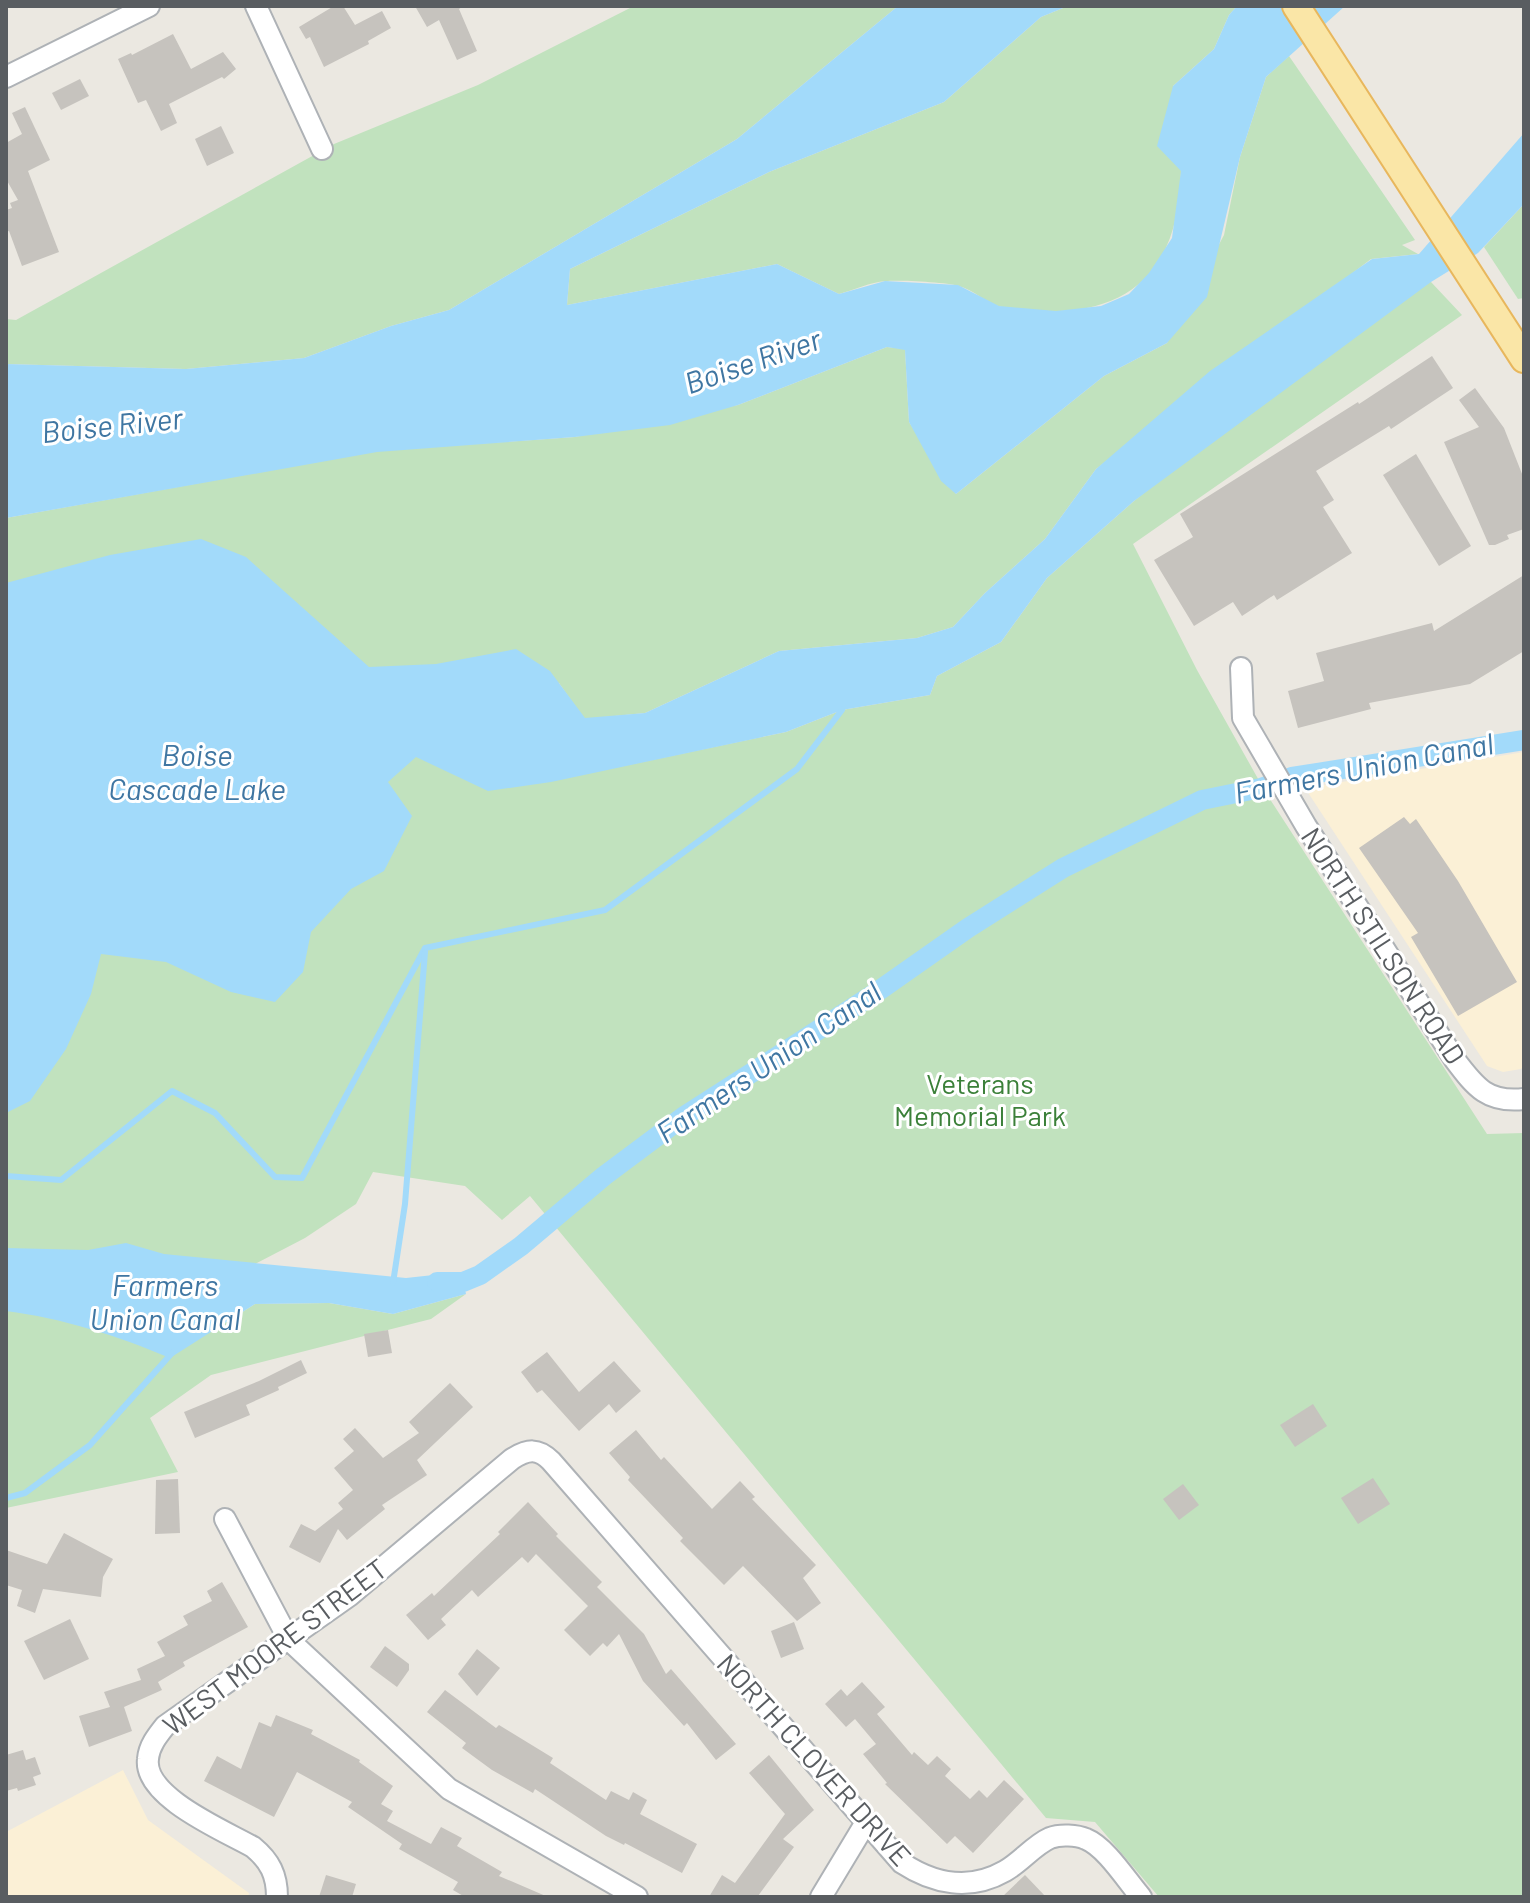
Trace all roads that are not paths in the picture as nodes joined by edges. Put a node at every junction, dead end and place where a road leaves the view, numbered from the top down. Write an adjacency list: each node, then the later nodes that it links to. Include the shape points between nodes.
1 (149, 6): 4 (street)
2 (256, 6): 5 (street)
3 (1296, 6): 6 (main road)
4 (9, 69)
5 (322, 149)
6 (1524, 359)
7 (1241, 668): 8 (street, NORTH STILSON ROAD, via 1243,718 1455,1060 1472,1082 1501,1101)
8 (1524, 1099)
9 (534, 1450): 11 (street, WEST MOORE STREET, via 512,1459); 12 (street, NORTH CLOVER DRIVE, via 551,1461)
10 (225, 1519): 11 (street)
11 (289, 1640): 13 (street, WEST MOORE STREET, via 165,1726 147,1761 166,1797 265,1858 274,1871); 14 (street, via 449,1789)
12 (865, 1824): 15 (street); 16 (street, NORTH CLOVER DRIVE, via 902,1863 948,1884 979,1882 1006,1871 1050,1838 1087,1839)
13 (277, 1897)
14 (637, 1897)
15 (821, 1897)
16 (1141, 1897)

